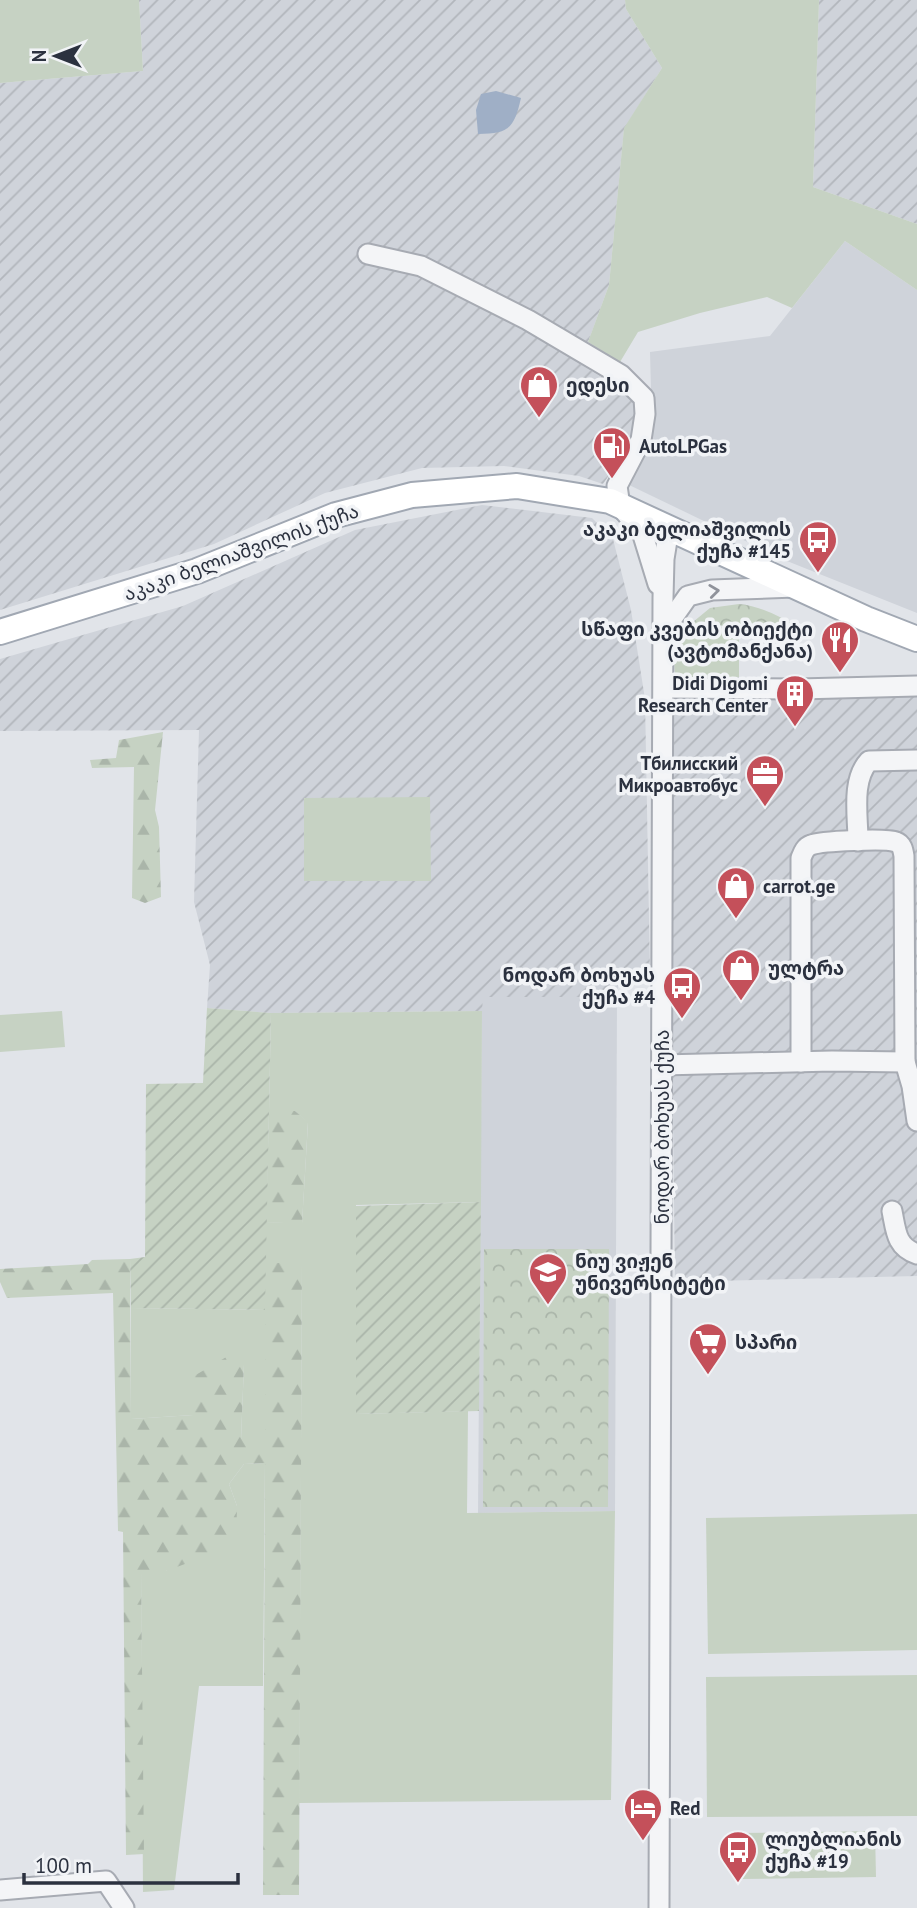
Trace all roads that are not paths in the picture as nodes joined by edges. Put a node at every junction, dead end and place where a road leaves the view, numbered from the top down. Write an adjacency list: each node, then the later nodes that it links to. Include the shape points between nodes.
1 (368, 254): 2 (street, via 421,266 528,320 621,376 644,398 641,440 617,486)
2 (620, 506): 3 (main road, აკაკი ბელიაშვილის ქუჩა); 5 (street, via 642,532); 7 (main road, აკაკი ბელიაშვილის ქუჩა, via 517,486 412,495 336,515 197,572)
3 (669, 528): 4 (main road, აკაკი ბელიაშვილის ქუჩა); 5 (street)
4 (797, 587): 6 (street, one-way to 4, via 688,596 712,590); 8 (main road, აკაკი ბელიაშვილის ქუჩა)
5 (663, 598): 6 (street, ნოდარ ბოხუას ქუჩა)
6 (664, 630): 10 (street, ნოდარ ბოხუას ქუჩა)
7 (0, 632)
8 (917, 639)
9 (917, 686): 10 (street)
10 (664, 688): 15 (street, ნოდარ ბოხუას ქუჩა)
11 (917, 760): 12 (street, via 869,761 864,767 858,781)
12 (858, 841): 13 (street, via 811,845 801,858); 14 (street, via 895,842 903,850)
13 (801, 1062): 14 (street); 15 (street)
14 (905, 1062): 16 (street)
15 (662, 1065): 21 (street, ნოდარ ბოხუას ქუჩა)
16 (917, 1121)
17 (892, 1211): 18 (street, via 897,1240)
18 (917, 1254)
19 (0, 1890): 20 (street, via 106,1881)
20 (124, 1908)
21 (659, 1908)

